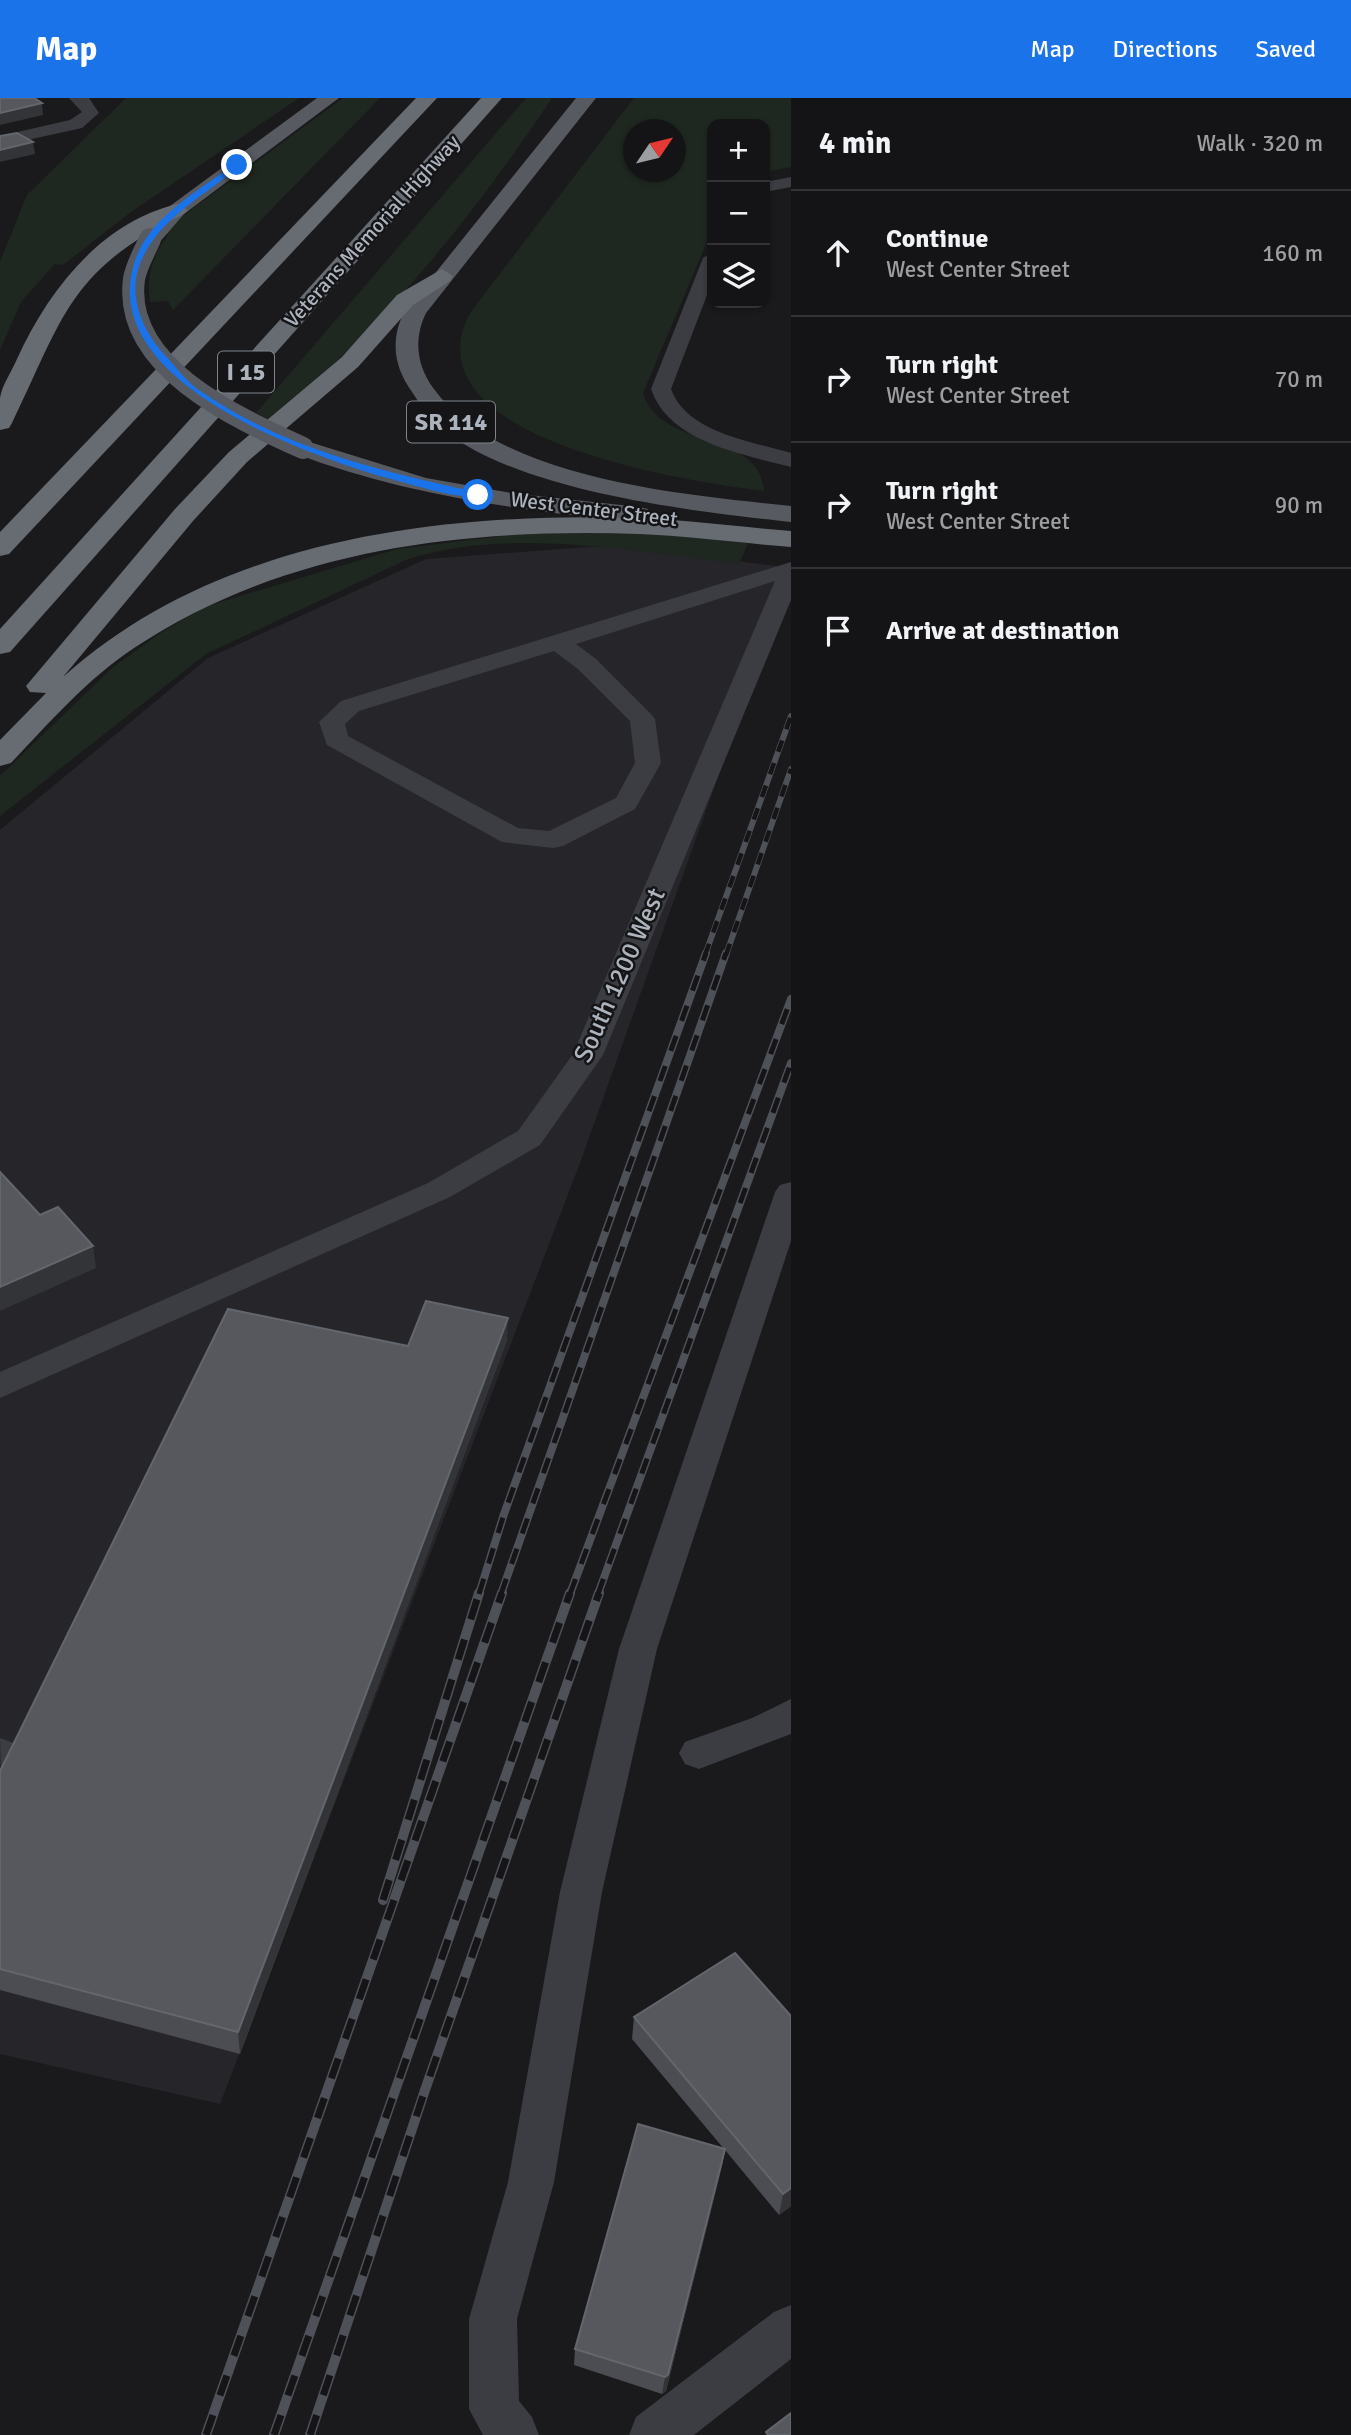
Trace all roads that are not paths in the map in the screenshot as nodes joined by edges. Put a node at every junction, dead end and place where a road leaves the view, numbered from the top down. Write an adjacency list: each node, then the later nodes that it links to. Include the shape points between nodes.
1 (77, 98): 6 (street, via 91,113 76,124)
2 (330, 98): 9 (main road, West Center Street / SR 114)
3 (427, 98): 18 (highway, Veterans Memorial Highway / I 15)
4 (492, 98): 21 (highway, Veterans Memorial Highway / I 15)
5 (586, 98): 11 (main road, West Center Street / SR 114)
6 (0, 141)
7 (791, 182): 8 (street)
8 (770, 186)
9 (177, 210): 12 (highway, via 130,234 70,285 51,314); 15 (main road, West Center Street / SR 114, bridge, via 140,256 132,288 137,319 146,339 194,390 250,424 380,474 478,495)
10 (707, 271): 13 (street, via 660,389 662,400 686,424)
11 (442, 276): 15 (main road, West Center Street / SR 114, via 409,323 405,347 423,395 454,424 504,454 567,477 648,495); 22 (highway, via 405,300 350,362 238,457)
12 (0, 423)
13 (791, 460)
14 (791, 514): 15 (main road, West Center Street / SR 114)
15 (723, 521): 16 (main road, West Center Street / SR 114); 17 (highway); 23 (highway, via 503,527 400,539 278,569 194,602 123,642 65,689)
16 (791, 533)
17 (791, 539)
18 (0, 548)
19 (791, 570): 20 (street); 25 (street, South 1200 West, via 588,1055 529,1138 439,1190)
20 (558, 642): 20 (street, via 350,706 332,722 335,740 512,836 553,840 626,803 648,763 642,719)
21 (0, 646)
22 (0, 733)
23 (0, 757)
24 (791, 1192): 30 (street, via 638,1649 581,1892 531,2182 493,2319 494,2409)
25 (111, 1335): 26 (street)
26 (0, 1386)
27 (791, 1715): 28 (street)
28 (699, 1753)
29 (791, 2329): 31 (street)
30 (514, 2435)
31 (654, 2435)

